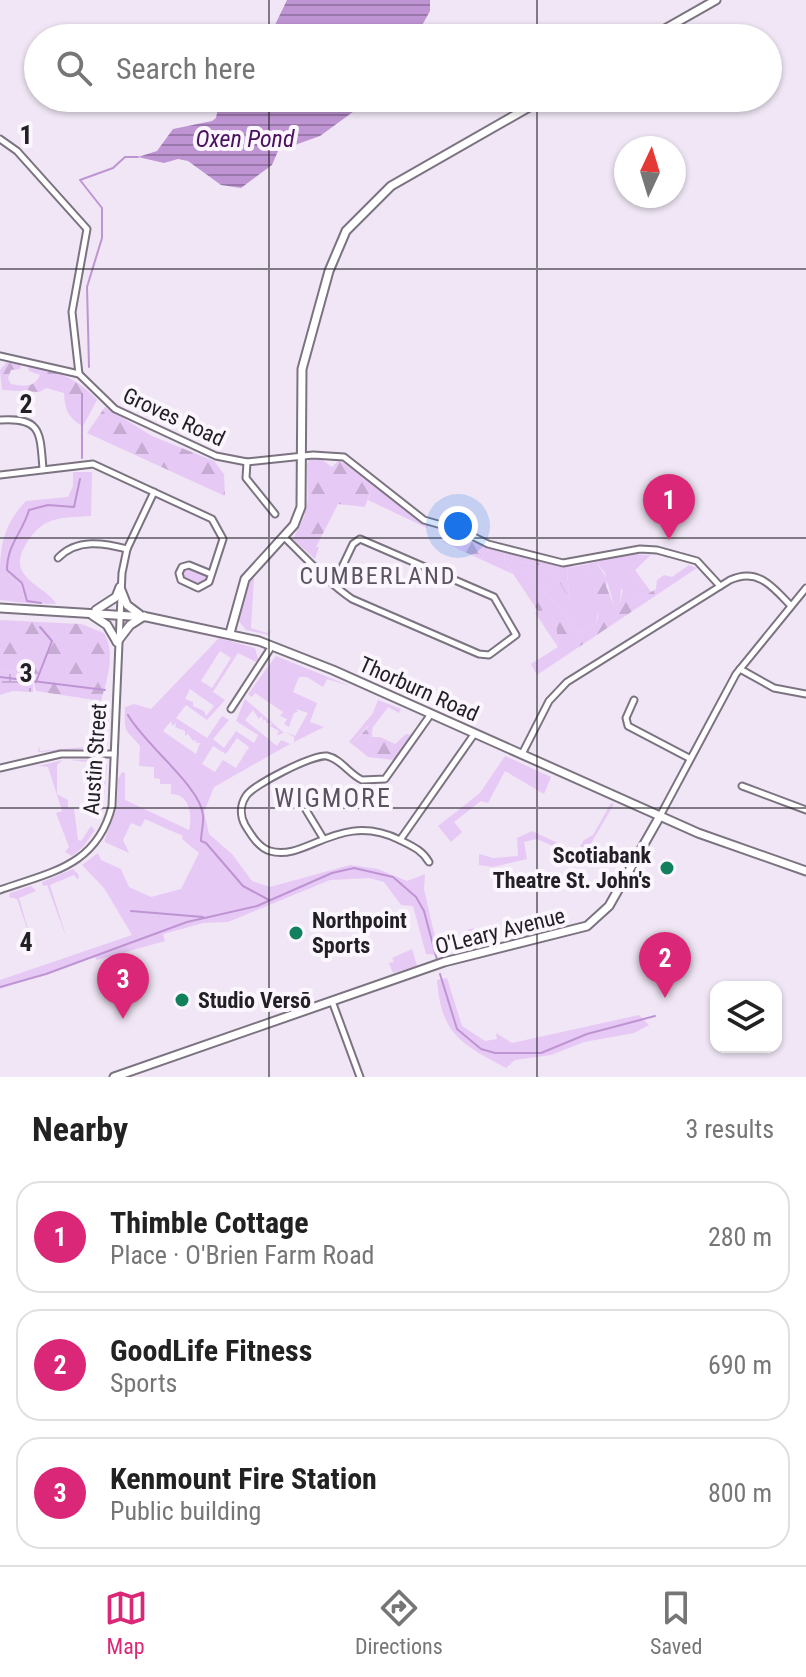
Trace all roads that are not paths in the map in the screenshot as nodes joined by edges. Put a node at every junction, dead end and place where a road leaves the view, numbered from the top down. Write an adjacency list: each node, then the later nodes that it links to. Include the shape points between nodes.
1 (716, 0): 2 (street)
2 (674, 24)
3 (520, 112): 8 (street, via 404,177 351,224 329,271 304,358)
4 (0, 139): 6 (street, via 87,229 72,312)
5 (0, 356): 6 (street)
6 (79, 374): 9 (street, Groves Road, via 133,419 204,452)
7 (0, 420): 10 (street, via 23,419 34,425)
8 (301, 456): 9 (street, Groves Road); 14 (street, via 301,507); 19 (street, Groves Road, via 349,459 424,520 498,547 563,563 640,549 682,554 702,565)
9 (247, 462): 13 (street, via 246,478)
10 (43, 469): 11 (street); 12 (street, via 93,464)
11 (0, 475)
12 (154, 492): 15 (street, Austin Street); 17 (street, via 220,527 223,545)
13 (275, 514)
14 (284, 537): 18 (street); 27 (street, via 245,579)
15 (127, 549): 16 (street, via 98,543); 20 (street, Austin Street)
16 (58, 558)
17 (211, 574): 17 (street, via 206,586 198,588 181,580 179,573 189,565)
18 (334, 584): 18 (street, via 360,539 494,597 516,635 483,656 360,603)
19 (720, 586): 22 (street, via 739,576 758,577); 37 (street, via 562,686)
20 (120, 587): 24 (street, via 108,604); 25 (street, Austin Street); 26 (street, via 127,605)
21 (806, 588): 22 (street)
22 (791, 606): 30 (street)
23 (0, 608): 24 (street, Thorburn Road)
24 (86, 613): 25 (street, Thorburn Road); 28 (street, via 107,625)
25 (118, 614): 26 (street, Thorburn Road); 28 (street, Austin Street)
26 (144, 616): 27 (street, Thorburn Road); 28 (street)
27 (230, 633): 29 (street, Thorburn Road)
28 (117, 642): 36 (street, Austin Street)
29 (272, 645): 33 (street); 34 (street, Thorburn Road)
30 (740, 669): 31 (street, via 774,688); 38 (street)
31 (806, 694)
32 (634, 700): 38 (street, via 628,726)
33 (231, 709)
34 (432, 714): 35 (street, Thorburn Road); 44 (street, via 385,779 362,780 337,761 320,756 245,797 241,817 264,849 285,852)
35 (475, 733): 37 (street, Thorburn Road); 45 (street)
36 (114, 754): 39 (street, via 66,754); 48 (street, Austin Street, via 112,806 97,842 71,864)
37 (522, 754): 43 (street, Thorburn Road)
38 (689, 758): 43 (street)
39 (0, 768)
40 (742, 786): 42 (street)
41 (303, 805): 44 (street)
42 (806, 810)
43 (660, 816): 47 (street, Thorburn Road); 49 (street, O'Leary Avenue, via 596,921 578,931 444,962)
44 (323, 838): 45 (street, via 363,830)
45 (400, 840): 46 (street)
46 (429, 862)
47 (806, 871)
48 (0, 890)
49 (332, 1001): 50 (street, O'Leary Avenue); 51 (street)
50 (114, 1077)
51 (360, 1077)

